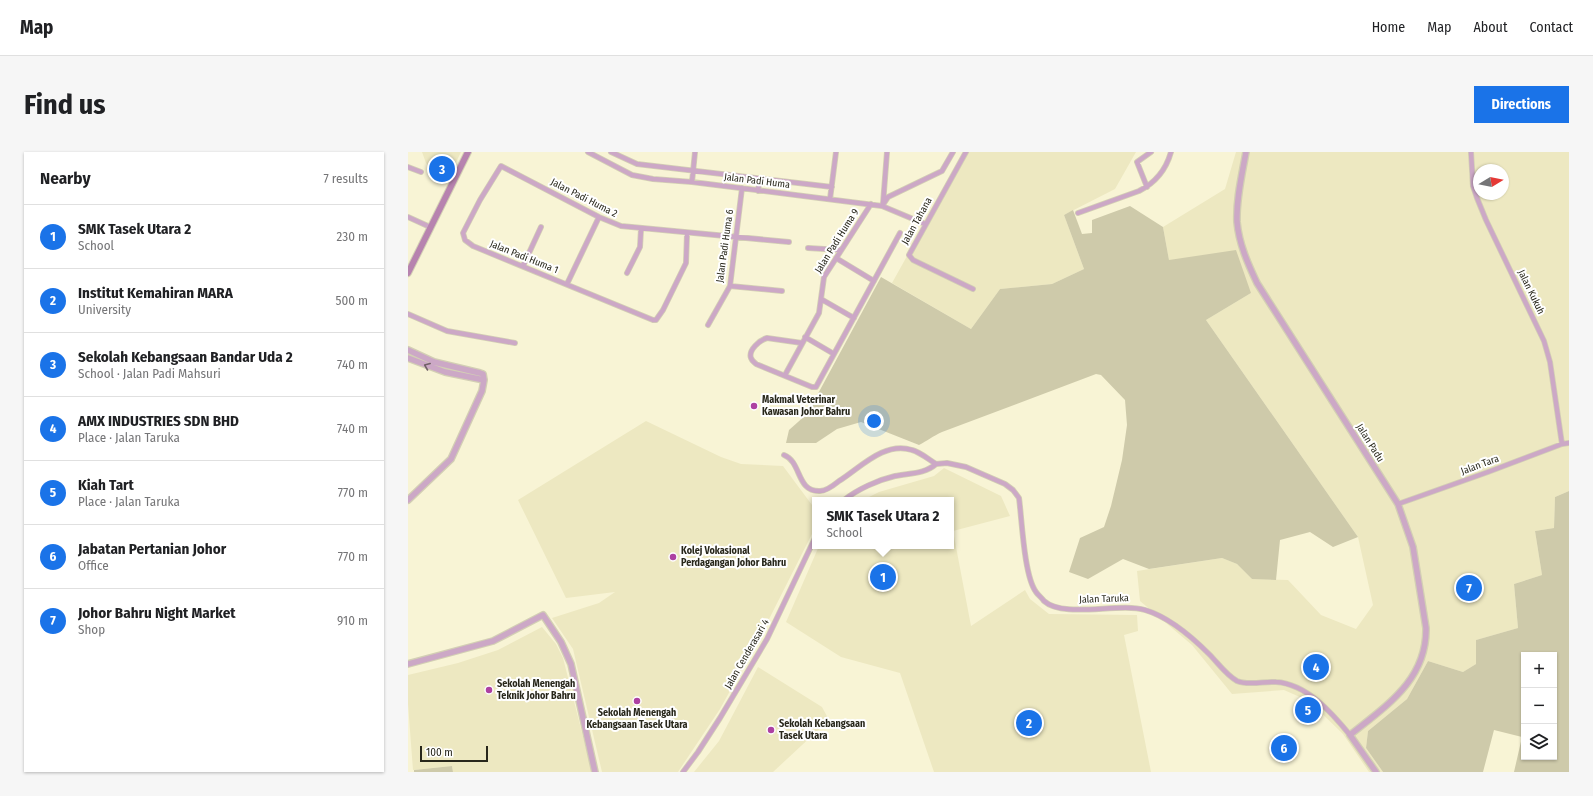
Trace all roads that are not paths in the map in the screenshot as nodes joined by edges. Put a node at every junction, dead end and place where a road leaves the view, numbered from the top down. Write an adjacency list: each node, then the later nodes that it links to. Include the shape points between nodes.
1 (468, 152): 30 (main road)
2 (588, 152): 18 (street, Jalan Padi Huma, via 632,175)
3 (611, 152): 15 (street, Jalan Padi Huma, via 638,164)
4 (695, 152): 15 (street)
5 (836, 152): 19 (street)
6 (887, 152): 25 (street)
7 (953, 152): 25 (street, via 942,171 888,197)
8 (966, 152): 29 (street, Jalan Tahana)
9 (1151, 152): 20 (street, via 1137,162)
10 (1171, 152): 20 (street, via 1156,180)
11 (1246, 152): 66 (street, Jalan Padu, via 1237,221 1248,263 1257,283)
12 (1471, 152): 61 (street, Jalan Kukuh, via 1473,186 1477,198 1544,341 1550,362)
13 (408, 166): 16 (street)
14 (501, 166): 28 (street, Jalan Padi Huma 2); 40 (street, Jalan Padi Huma 1, via 463,232 465,240 473,246)
15 (693, 171): 17 (street, Jalan Padi Huma); 18 (street)
16 (421, 172)
17 (760, 178): 19 (street, Jalan Padi Huma); 22 (street)
18 (692, 182): 21 (street, Jalan Padi Huma)
19 (832, 187): 23 (street)
20 (1147, 187): 26 (street)
21 (742, 188): 22 (street, Jalan Padi Huma); 35 (street, Jalan Padi Huma 6)
22 (758, 190): 23 (street, Jalan Padi Huma)
23 (830, 199): 24 (street, Jalan Padi Huma)
24 (871, 204): 25 (street, Jalan Padi Huma); 38 (street, Jalan Padi Huma 9)
25 (882, 206): 29 (street, Jalan Padi Huma)
26 (1078, 213)
27 (408, 217): 30 (street)
28 (599, 217): 32 (street, Jalan Padi Huma 2, via 617,225); 44 (street)
29 (925, 224): 46 (street, Jalan Tahana, via 909,254 910,257)
30 (430, 227): 41 (main road)
31 (541, 227): 40 (street)
32 (641, 229): 33 (street, Jalan Padi Huma 2); 42 (street, via 640,247)
33 (687, 234): 35 (street, Jalan Padi Huma 2); 44 (street, Jalan Padi Huma 1, via 686,263 656,320)
34 (900, 234): 43 (street)
35 (736, 236): 36 (street, Jalan Padi Huma 2); 45 (street, Jalan Padi Huma 6)
36 (789, 242)
37 (808, 248): 38 (street)
38 (841, 250): 39 (street, Jalan Padi Huma 9)
39 (836, 258): 43 (street); 48 (street, Jalan Padi Huma 9, via 824,277)
40 (523, 266): 44 (street, Jalan Padi Huma 1)
41 (408, 273)
42 (627, 274)
43 (874, 281): 50 (street)
44 (567, 284)
45 (730, 286): 47 (street); 51 (street, Jalan Padi Huma 6)
46 (973, 290)
47 (782, 292)
48 (821, 299): 50 (street); 52 (street, Jalan Padi Huma 9, via 819,313)
49 (408, 314): 53 (street, via 447,331)
50 (854, 318): 56 (street)
51 (708, 325)
52 (805, 337): 54 (street, Jalan Padi Huma 9); 56 (street)
53 (515, 343)
54 (802, 343): 58 (street, Jalan Padi Huma 9); 58 (street, via 766,338 756,344 751,354 756,364)
55 (408, 350): 59 (street, via 434,362 483,374)
56 (834, 354): 58 (street, via 815,388)
57 (408, 358): 59 (street, one-way to 57, via 445,372)
58 (785, 375)
59 (484, 380): 65 (street, via 482,391 451,459)
60 (1569, 443): 61 (street, Jalan Tara)
61 (1562, 444): 66 (street, Jalan Tara)
62 (784, 455): 63 (street, via 789,457 796,467 801,481 810,489 820,491 826,490 866,461 891,450 912,450)
63 (936, 464): 64 (street, via 928,470 883,480); 69 (street, Jalan Taruka, via 947,463 966,467 1013,490 1019,498 1029,574 1036,592 1046,602 1067,609 1134,607 1161,616 1184,632 1238,681 1276,682 1298,687 1323,705)
64 (850, 497)
65 (408, 500)
66 (1398, 504): 69 (street, Jalan Padu, via 1413,547 1422,595 1426,639 1419,664 1402,692)
67 (812, 544): 71 (street, Jalan Cenderasari 4, via 767,639 720,718)
68 (408, 664): 70 (street, via 493,641 543,615 561,642 571,664)
69 (1350, 735): 72 (street, Jalan Taruka)
70 (595, 772)
71 (683, 772)
72 (1376, 772)

